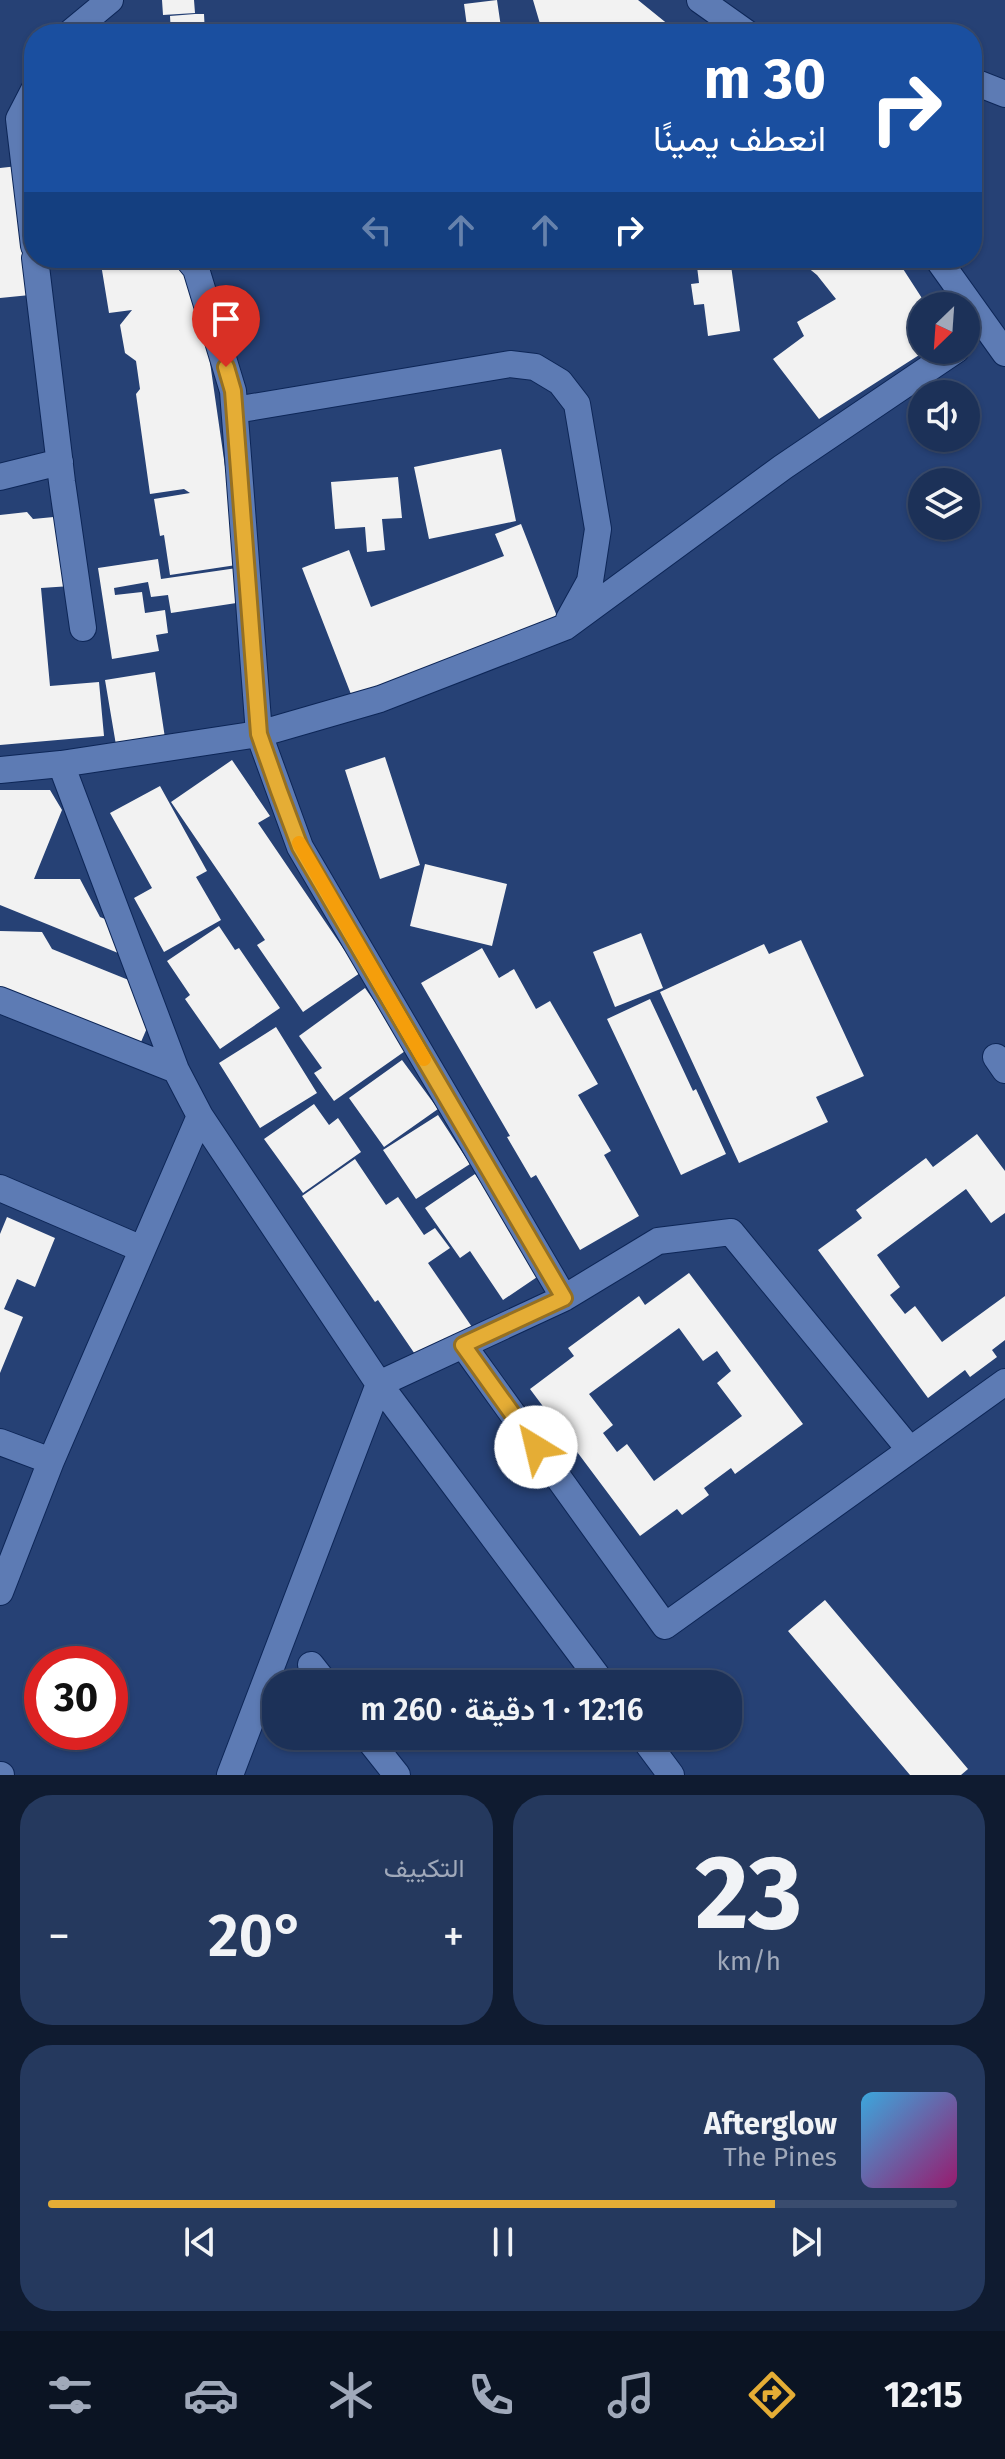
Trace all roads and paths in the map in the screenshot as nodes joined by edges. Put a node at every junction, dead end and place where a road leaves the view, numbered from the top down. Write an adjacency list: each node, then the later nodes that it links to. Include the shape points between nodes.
1 (110, 0): 3 (street)
2 (700, 0): 4 (street)
3 (81, 24)
4 (734, 24)
5 (982, 85): 6 (street)
6 (1005, 94)
7 (18, 118): 8 (street)
8 (24, 166)
9 (36, 268): 17 (street)
10 (195, 268): 16 (street)
11 (942, 268): 12 (street)
12 (954, 292)
13 (980, 338): 14 (street)
14 (1005, 353)
15 (935, 364): 19 (street, via 783,467)
16 (235, 410): 19 (street, via 510,364 535,367 560,382 577,404 598,529 590,581); 21 (street)
17 (60, 462): 18 (street); 20 (street)
18 (0, 477)
19 (565, 627): 21 (street, via 380,699)
20 (83, 628)
21 (259, 734): 22 (street); 29 (street, via 300,847)
22 (61, 764): 23 (street); 25 (street)
23 (0, 770)
24 (0, 1000): 25 (street)
25 (176, 1070): 26 (street)
26 (200, 1116): 28 (street); 32 (street)
27 (0, 1188): 28 (street)
28 (142, 1249): 35 (street)
29 (564, 1298): 30 (street); 34 (street, via 658,1241 731,1232)
30 (463, 1345): 32 (street); 34 (street, via 665,1626)
31 (1005, 1382): 34 (street)
32 (379, 1384): 37 (street); 40 (street)
33 (0, 1442): 35 (street)
34 (910, 1450)
35 (51, 1461): 36 (street)
36 (0, 1592)
37 (593, 1670)
38 (377, 1750): 41 (street)
39 (652, 1750): 42 (street)
40 (230, 1775)
41 (397, 1775)
42 (671, 1775)

